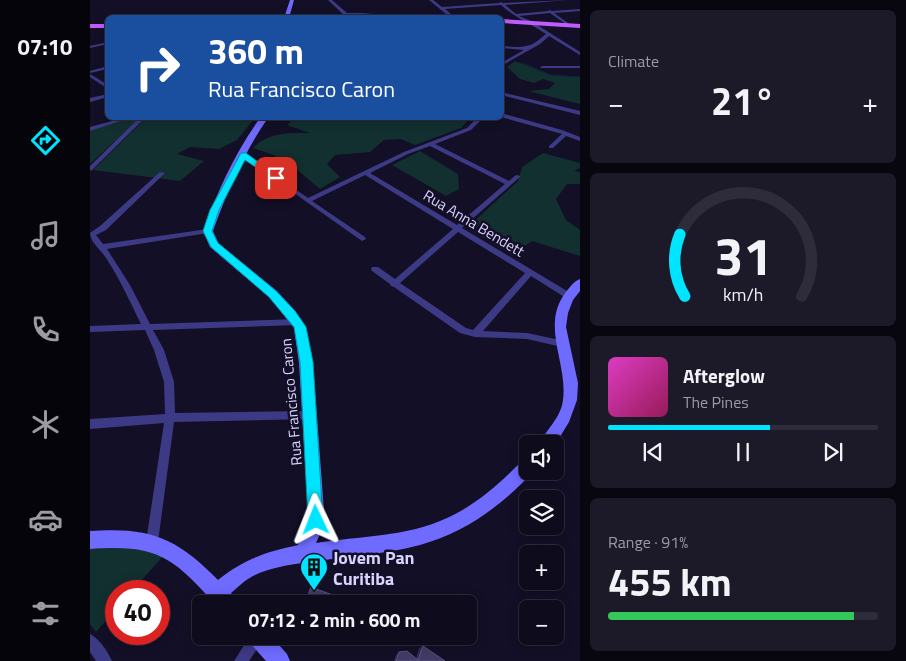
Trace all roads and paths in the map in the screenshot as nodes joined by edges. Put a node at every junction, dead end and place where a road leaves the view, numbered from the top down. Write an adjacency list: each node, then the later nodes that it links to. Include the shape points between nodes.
1 (292, 0): 13 (street)
2 (330, 0): 12 (street)
3 (431, 0): 8 (street)
4 (498, 0): 7 (street)
5 (567, 0): 6 (street)
6 (533, 1): 7 (street); 11 (street)
7 (502, 4): 8 (street); 15 (street)
8 (442, 8): 14 (street)
9 (580, 10): 11 (street)
10 (372, 12): 12 (street)
11 (550, 12): 15 (street); 20 (street)
12 (345, 14)
13 (287, 15)
14 (450, 15)
15 (514, 15): 17 (street)
16 (504, 21): 17 (main road)
17 (530, 22): 20 (main road); 22 (street)
18 (92, 26): 19 (main road)
19 (105, 26)
20 (570, 26): 21 (main road)
21 (580, 26)
22 (549, 34): 26 (street); 28 (street)
23 (105, 44): 24 (street)
24 (90, 47)
25 (504, 47): 26 (street)
26 (529, 49): 30 (street)
27 (580, 49): 28 (street)
28 (572, 50): 29 (street)
29 (580, 54)
30 (504, 63)
31 (580, 67): 33 (street)
32 (105, 68): 34 (street)
33 (542, 68)
34 (90, 73): 35 (street)
35 (105, 86)
36 (504, 94): 39 (street)
37 (105, 95): 38 (street)
38 (90, 100)
39 (580, 113)
40 (504, 115): 46 (street)
41 (121, 120): 45 (street)
42 (140, 120): 51 (street)
43 (263, 120): 50 (street)
44 (478, 120): 48 (street, via 469,128)
45 (90, 130)
46 (566, 133): 47 (street); 49 (street)
47 (580, 140)
48 (430, 144): 53 (street); 55 (street)
49 (551, 147)
50 (244, 155): 56 (street); 58 (street, via 214,210)
51 (90, 169)
52 (162, 173): 59 (street)
53 (366, 173): 56 (street); 57 (street, Rua Anna Bendett)
54 (518, 176): 55 (street)
55 (509, 183): 57 (street)
56 (309, 200): 60 (street)
57 (458, 228): 63 (street, Rua Anna Bendett); 65 (street)
58 (208, 231): 61 (street); 67 (street, Rua Francisco Caron, via 214,245 265,287)
59 (91, 236): 61 (street)
60 (362, 239)
61 (102, 247): 68 (street)
62 (375, 269): 65 (street)
63 (530, 272): 66 (street, Rua Anna Bendett); 70 (street)
64 (580, 283): 66 (street)
65 (394, 284): 70 (street, via 455,328)
66 (569, 296): 71 (street, via 560,321)
67 (297, 322): 68 (street); 72 (street, Rua Francisco Caron, via 306,353)
68 (147, 326): 69 (street); 73 (street, via 167,372)
69 (90, 329)
70 (475, 334): 71 (street, via 527,336)
71 (562, 343): 75 (street, via 570,379 570,400)
72 (310, 415): 73 (street); 79 (street, Rua Francisco Caron, via 316,520)
73 (170, 418): 74 (street); 78 (street)
74 (90, 424)
75 (552, 435)
76 (519, 476): 79 (street, via 478,511 442,529 400,540)
77 (90, 540): 78 (street, via 122,537)
78 (152, 542): 80 (street, via 181,557)
79 (303, 554): 81 (street, via 250,568)
80 (219, 595)
81 (225, 595)
82 (90, 641): 85 (street)
83 (252, 645): 86 (street)
84 (265, 645): 87 (street)
85 (105, 661)
86 (241, 661)
87 (280, 661)

